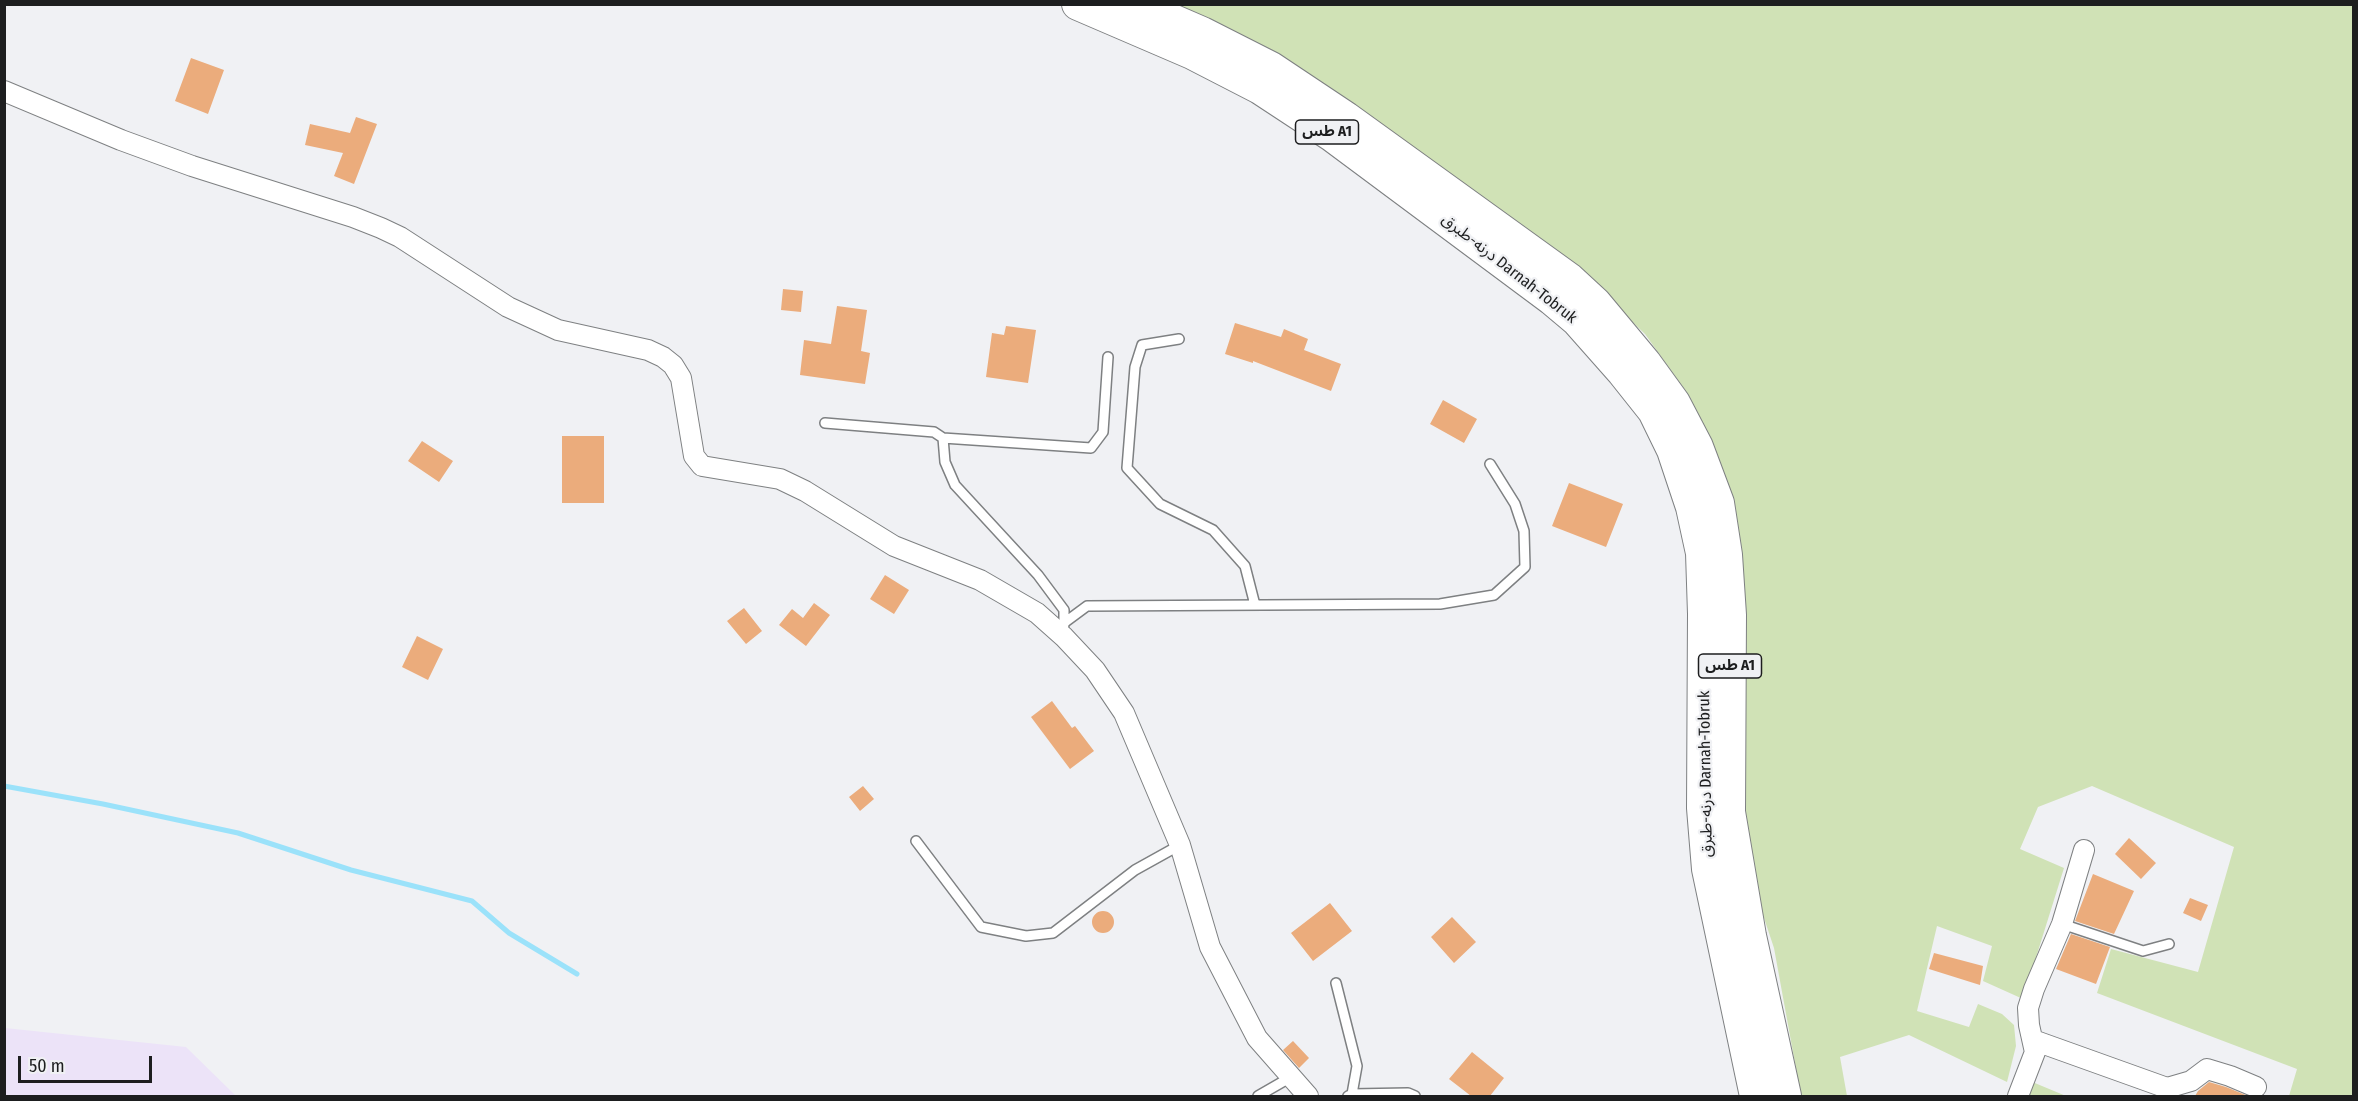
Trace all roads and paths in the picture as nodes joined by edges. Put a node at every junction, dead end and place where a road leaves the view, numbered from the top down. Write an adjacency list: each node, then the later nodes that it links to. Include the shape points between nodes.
1 (1078, 4): 24 (highway, درنه-طبرق Darnah-Tobruk / طس A1, via 1192,53 1250,83 1333,136 1577,320 1654,411 1673,450 1702,553 1703,808 1708,869)
2 (1135, 4): 25 (highway, درنه-طبرق Darnah-Tobruk / طس A1, via 1271,68 1569,279 1595,303 1674,404 1697,447 1718,503 1725,544 1730,615 1729,812 1750,936)
3 (4, 91): 10 (street, via 172,159 381,228 508,307 558,330 648,350 663,357 681,378 694,456 702,466 780,479 894,546 980,580)
4 (1179, 339): 9 (lane, via 1142,345 1135,367 1127,468 1160,504 1213,530 1245,566)
5 (1108, 357): 7 (lane, via 1102,432 1091,448)
6 (825, 423): 7 (lane, via 933,432)
7 (943, 438): 10 (lane, via 945,462 955,485 1038,575 1064,610)
8 (1490, 464): 9 (lane, via 1515,504 1524,531 1525,567 1494,595 1440,604)
9 (1255, 605): 10 (lane, via 1087,606)
10 (1064, 630): 12 (street, via 1124,713)
11 (916, 841): 12 (lane, via 981,927 1026,936 1053,933 1135,870)
12 (1180, 845): 18 (street, via 1210,947 1257,1038)
13 (2084, 850): 14 (street)
14 (2062, 924): 15 (lane, via 2143,951); 17 (street, via 2028,1008)
15 (2169, 944)
16 (1336, 983): 20 (lane, via 1357,1065)
17 (2033, 1040): 19 (street, via 2166,1088 2191,1081 2207,1069); 26 (street, via 2035,1052)
18 (1291, 1077): 21 (lane); 22 (street)
19 (2256, 1087)
20 (1350, 1095): 23 (lane)
21 (1258, 1096)
22 (1308, 1096)
23 (1415, 1096)
24 (1756, 1096)
25 (1785, 1096)
26 (2018, 1096)

